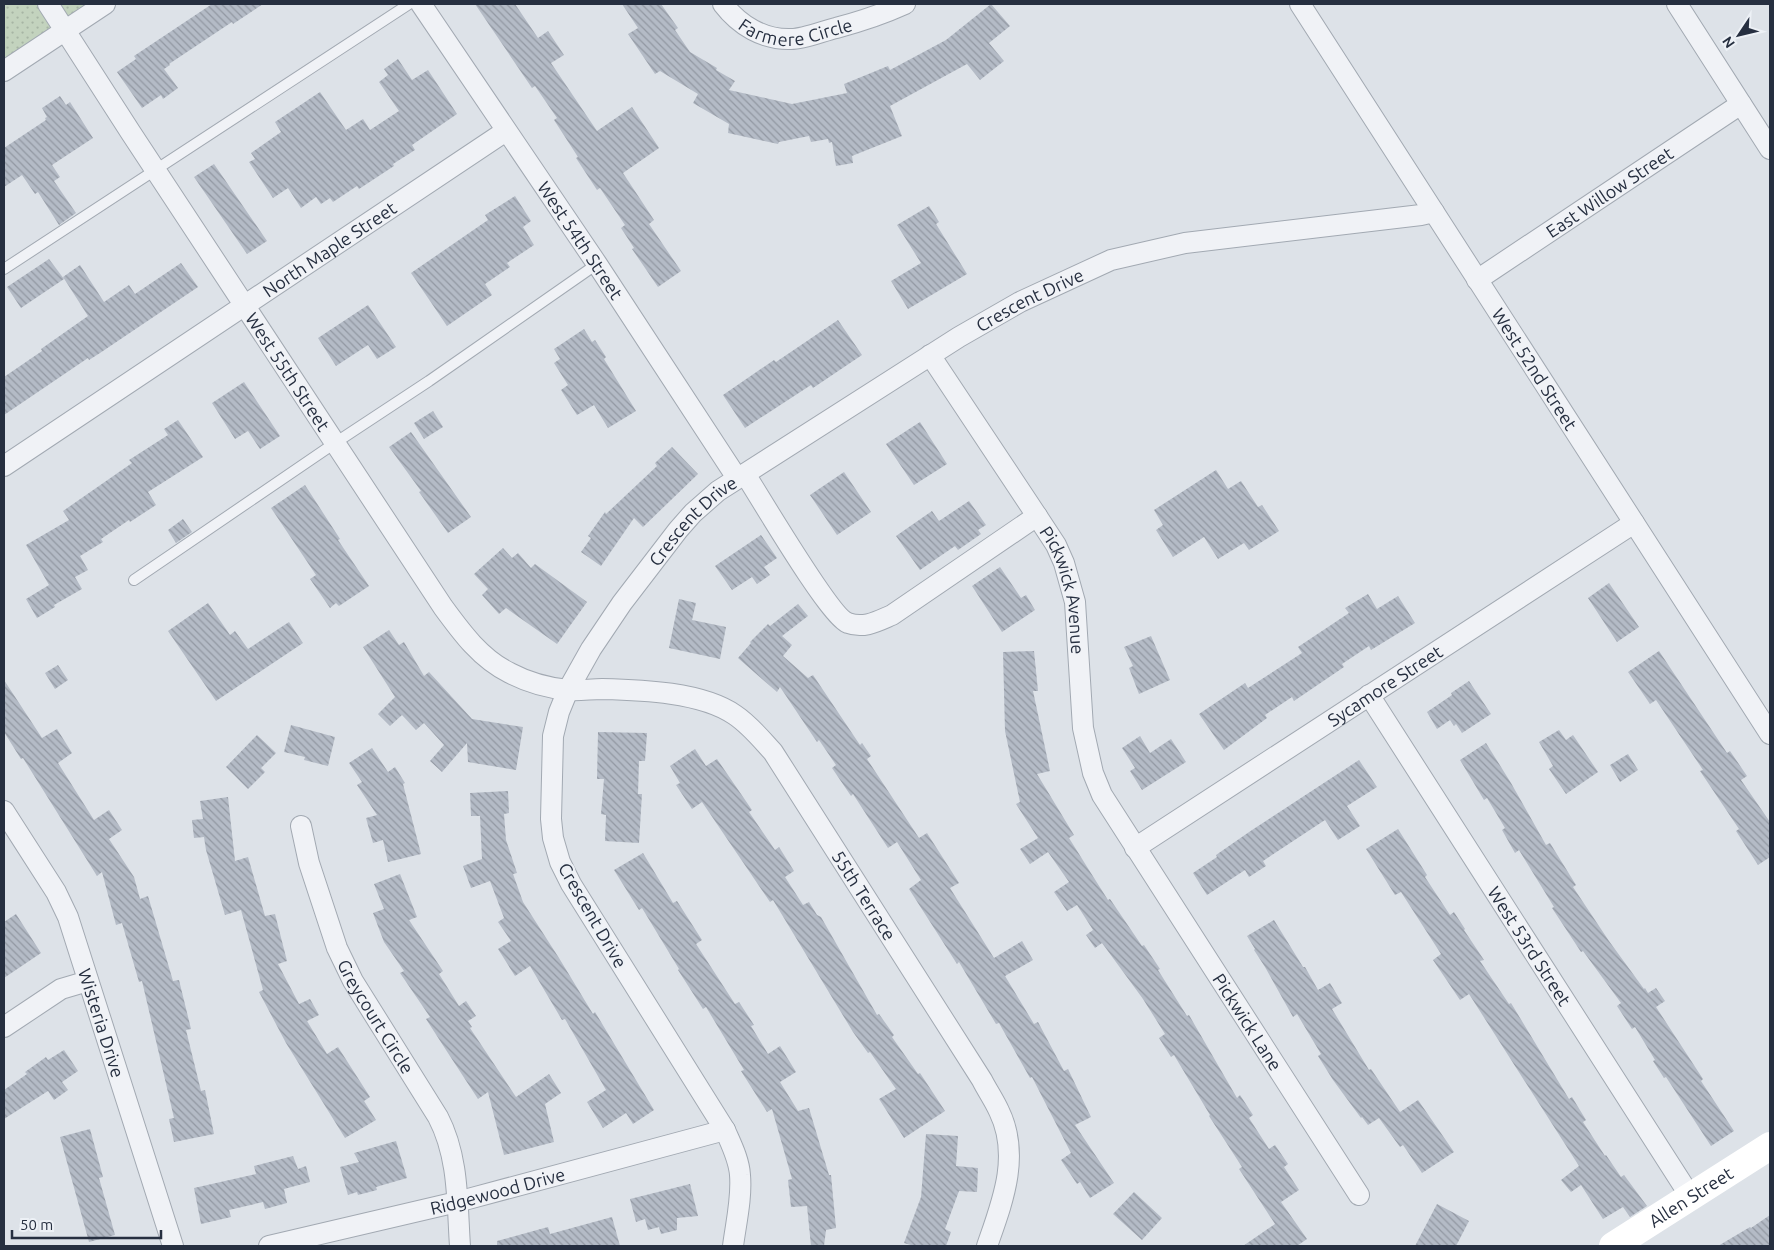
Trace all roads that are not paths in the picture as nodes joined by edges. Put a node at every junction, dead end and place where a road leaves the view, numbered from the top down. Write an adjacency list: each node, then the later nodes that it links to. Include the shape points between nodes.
1 (48, 4): 9 (street, West 55th Street)
2 (105, 4): 9 (street)
3 (409, 4): 14 (lane)
4 (421, 4): 12 (street, West 54th Street)
5 (722, 4): 6 (street, Farmere Circle, via 749,29 770,37 792,40 855,23)
6 (905, 4)
7 (1300, 4): 15 (street, West 52nd Street)
8 (1677, 4): 11 (street)
9 (65, 30): 10 (street); 14 (street, West 55th Street)
10 (4, 71)
11 (1741, 104): 13 (street); 18 (street, East Willow Street)
12 (506, 131): 16 (street, West 54th Street); 19 (street, North Maple Street)
13 (1770, 149)
14 (156, 170): 17 (lane); 19 (street, West 55th Street)
15 (1434, 212): 18 (street, West 52nd Street); 20 (street, Crescent Drive, via 1185,243 1112,260 1020,302)
16 (597, 264): 21 (lane); 23 (street, West 54th Street)
17 (4, 269)
18 (1478, 280): 25 (street, West 52nd Street)
19 (244, 304): 21 (street, West 55th Street); 22 (street, North Maple Street)
20 (930, 355): 23 (street, Crescent Drive); 24 (street, Pickwick Avenue)
21 (335, 442): 26 (lane); 27 (street, West 55th Street, via 443,607 480,653 509,673)
22 (4, 466)
23 (741, 476): 24 (street, West 54th Street, via 824,598 850,624 874,623 892,615); 27 (street, Crescent Drive, via 718,491 678,530 622,603)
24 (1037, 516): 32 (street, Pickwick Avenue, via 1064,563 1075,602 1083,728 1093,773 1102,795)
25 (1634, 523): 28 (street, Sycamore Street); 29 (street, West 52nd Street)
26 (134, 580)
27 (568, 690): 35 (street, Crescent Drive, via 553,736 551,819 560,862 582,904); 44 (street, 55th Terrace, via 672,694 712,704 736,715 773,752 1000,1112 1007,1136 1008,1180)
28 (1368, 695): 32 (street, Sycamore Street); 38 (street, West 53rd Street)
29 (1770, 734)
30 (4, 811): 33 (street, Wisteria Drive, via 63,904)
31 (301, 826): 39 (street, Greycourt Circle, via 314,882 337,948 353,981 446,1132 455,1170)
32 (1135, 848): 37 (street, Pickwick Lane)
33 (88, 981): 34 (street, via 61,989); 40 (street, Wisteria Drive)
34 (4, 1027)
35 (725, 1130): 39 (street, Ridgewood Drive); 43 (street, Crescent Drive, via 740,1175)
36 (1770, 1146): 38 (street, Allen Street)
37 (1359, 1195)
38 (1690, 1196): 45 (street, Allen Street)
39 (457, 1202): 41 (street, Ridgewood Drive); 42 (street, Greycourt Circle)
40 (173, 1246)
41 (269, 1246)
42 (460, 1246)
43 (733, 1246)
44 (987, 1246)
45 (1612, 1246)

